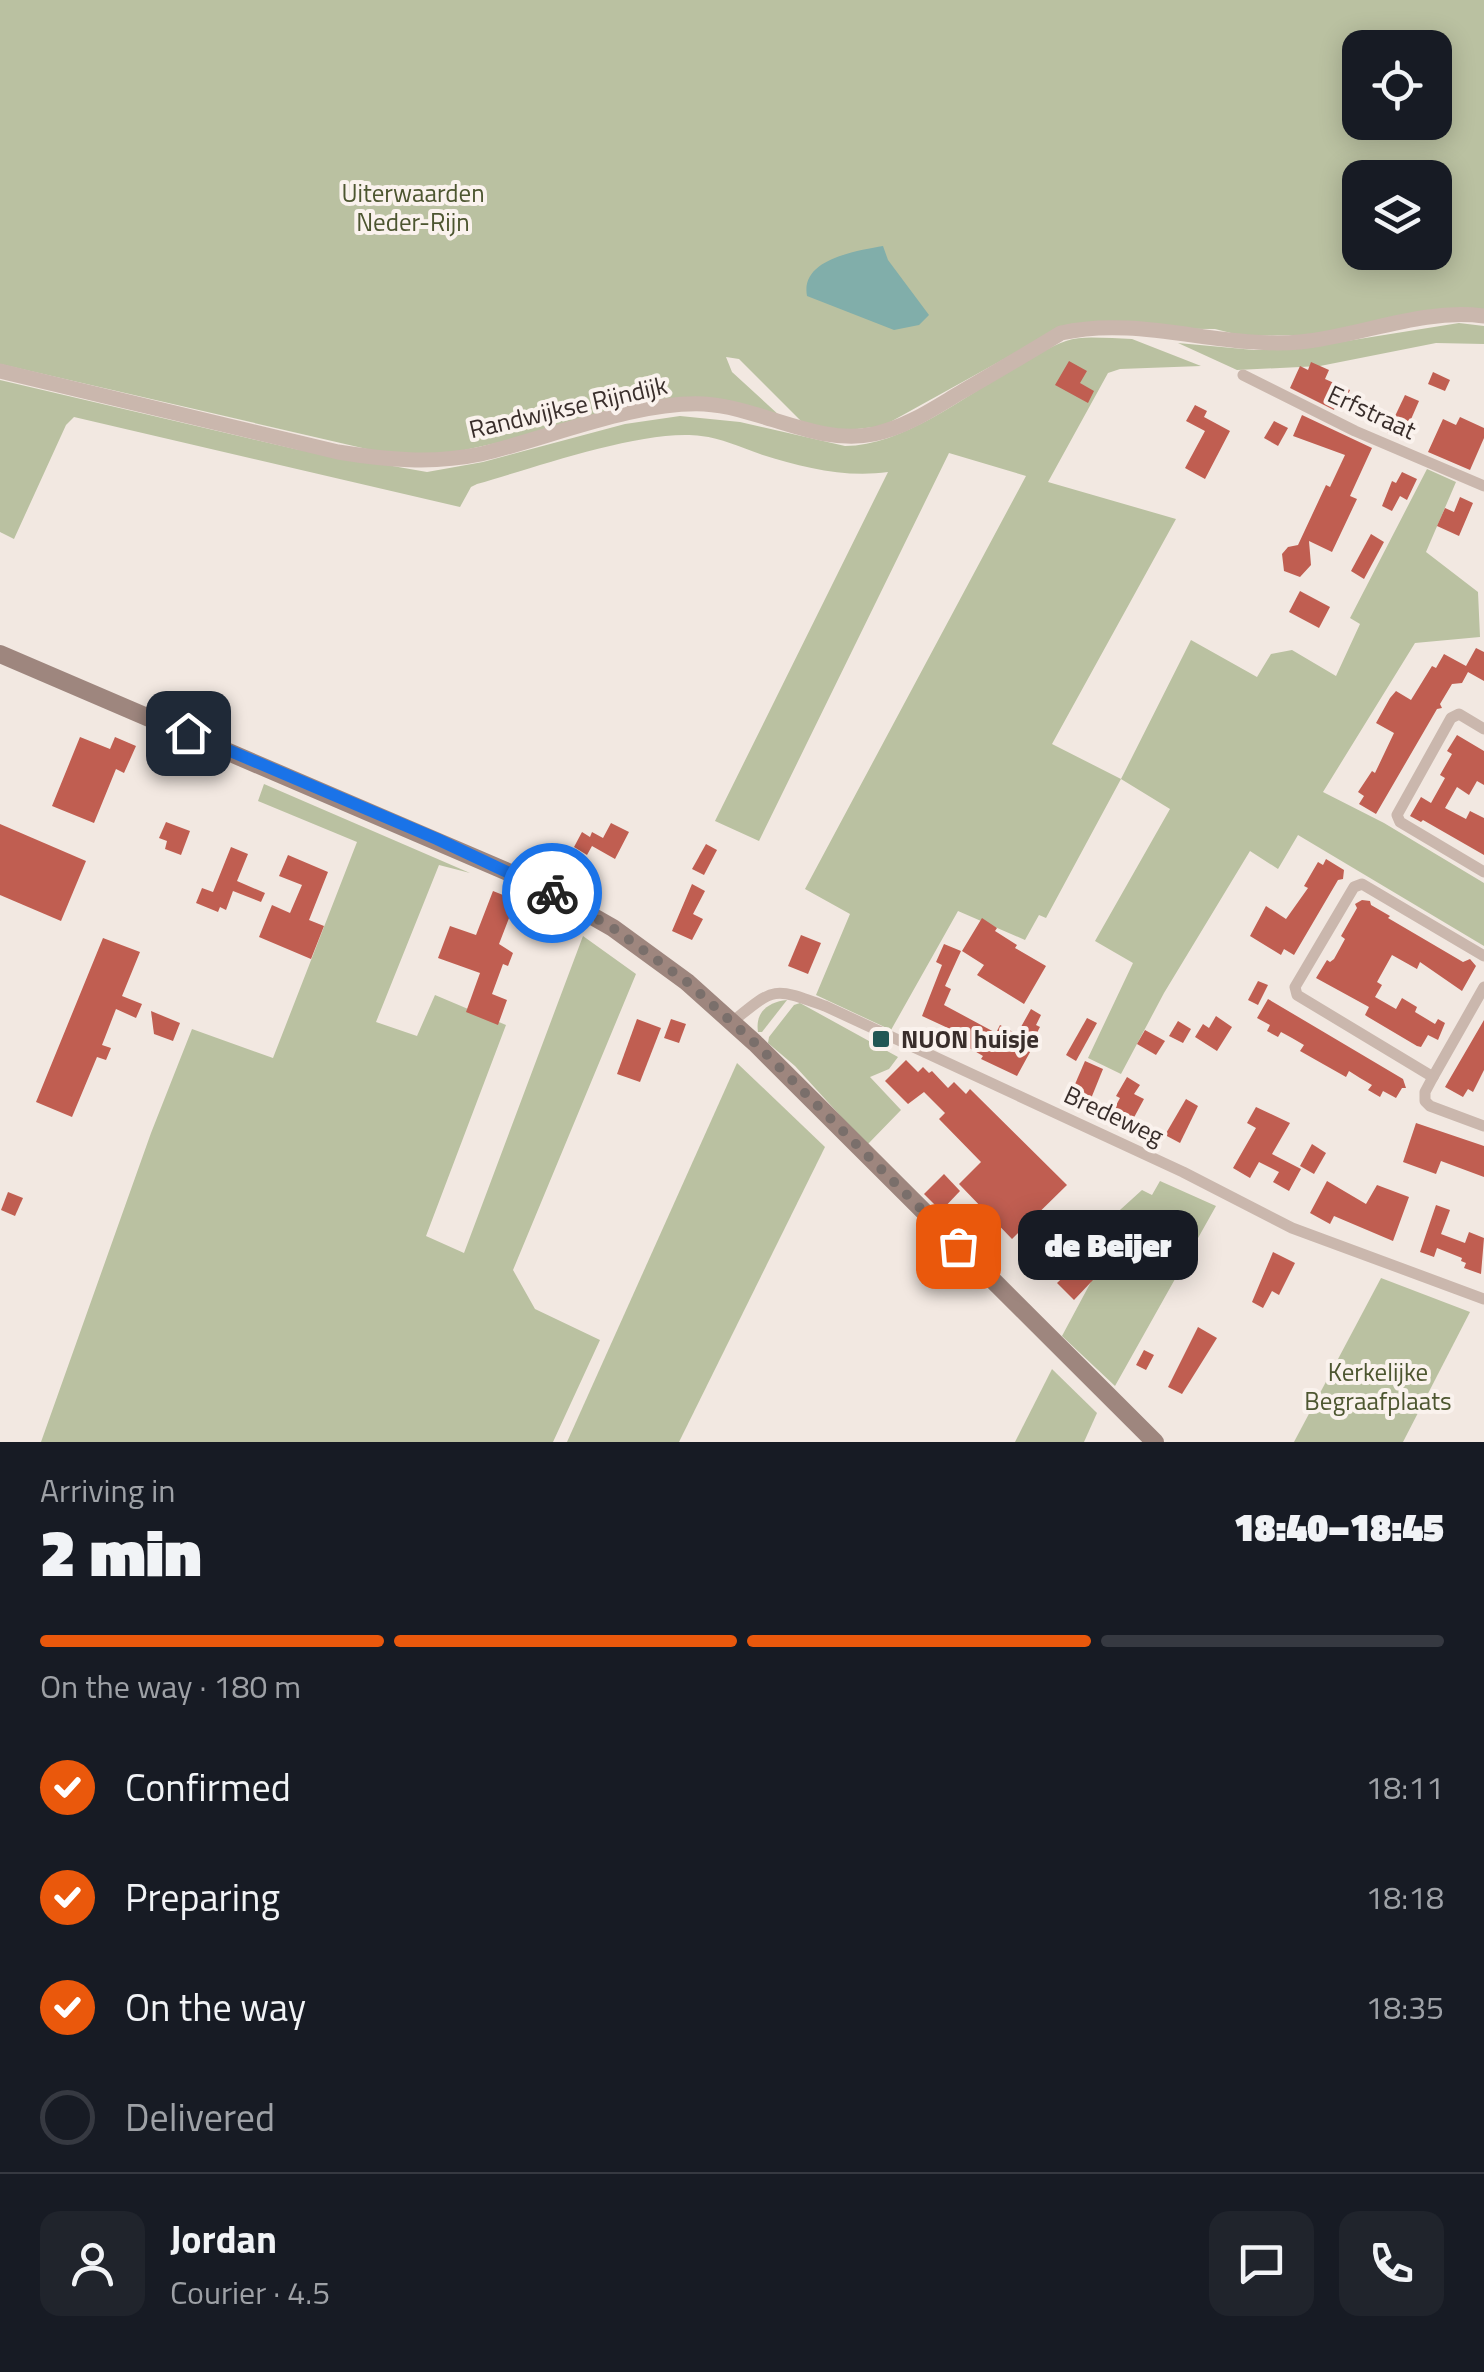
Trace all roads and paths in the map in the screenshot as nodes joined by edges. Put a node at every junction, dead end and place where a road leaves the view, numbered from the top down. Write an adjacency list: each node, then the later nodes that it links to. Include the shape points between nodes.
1 (1484, 316): 2 (street, Randwijkse Rijndijk, via 1442,314 1301,342 1088,327 1061,334 908,424 873,434 834,434 702,404 435,460 338,452)
2 (0, 371)
3 (1244, 375): 4 (street, Erfstraat)
4 (1484, 486)
5 (0, 654): 10 (main road, via 536,884 613,928)
6 (1484, 729): 7 (street, via 1459,714 1451,718 1397,815)
7 (1484, 872)
8 (1484, 956): 11 (street, via 1362,884 1354,886 1295,987 1297,995)
9 (1484, 987): 11 (street)
10 (732, 1022): 13 (street, Bredeweg, via 775,992 825,1006 1292,1228); 14 (main road)
11 (1432, 1077): 12 (street, via 1425,1092 1430,1106)
12 (1484, 1126)
13 (1484, 1299)
14 (1155, 1442)

